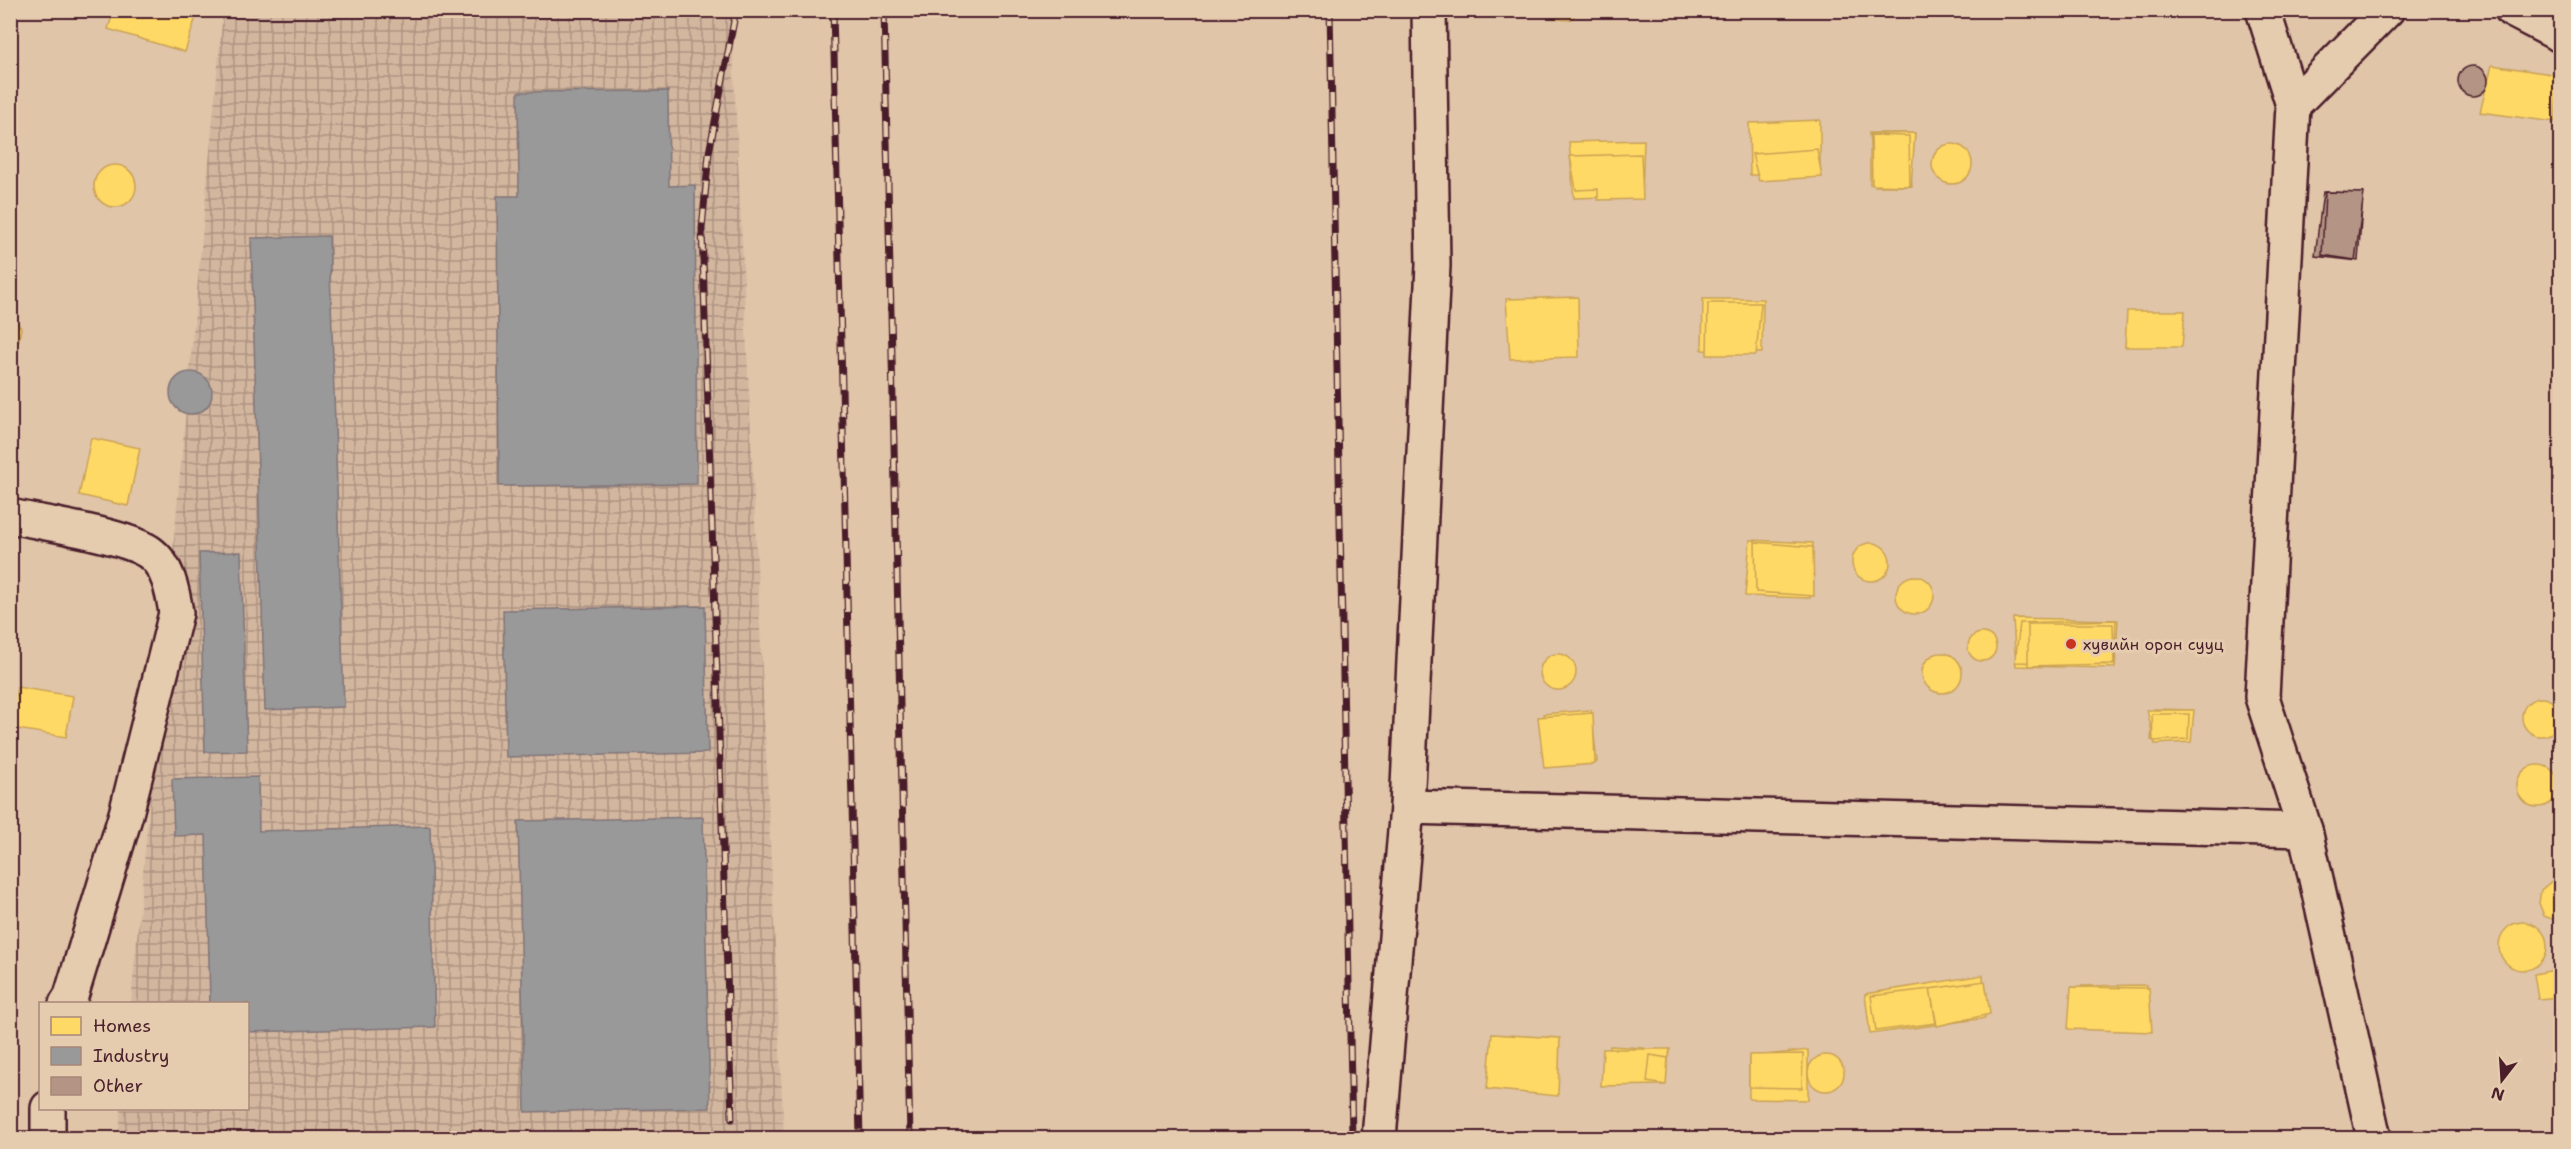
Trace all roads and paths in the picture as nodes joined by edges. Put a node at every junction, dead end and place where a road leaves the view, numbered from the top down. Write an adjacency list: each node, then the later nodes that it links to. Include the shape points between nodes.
1 (1429, 10): 8 (street, via 1433,265)
2 (2263, 10): 6 (street)
3 (2388, 10): 6 (street)
4 (2512, 10): 5 (street)
5 (2560, 35)
6 (2293, 105): 9 (street, via 2262,696)
7 (10, 516): 10 (street, via 124,542 150,553 172,584 176,613 126,814)
8 (1407, 807): 9 (street); 13 (street)
9 (2305, 830): 14 (street)
10 (67, 1002)
11 (48, 1110): 12 (street)
12 (48, 1138)
13 (1379, 1138)
14 (2374, 1138)

